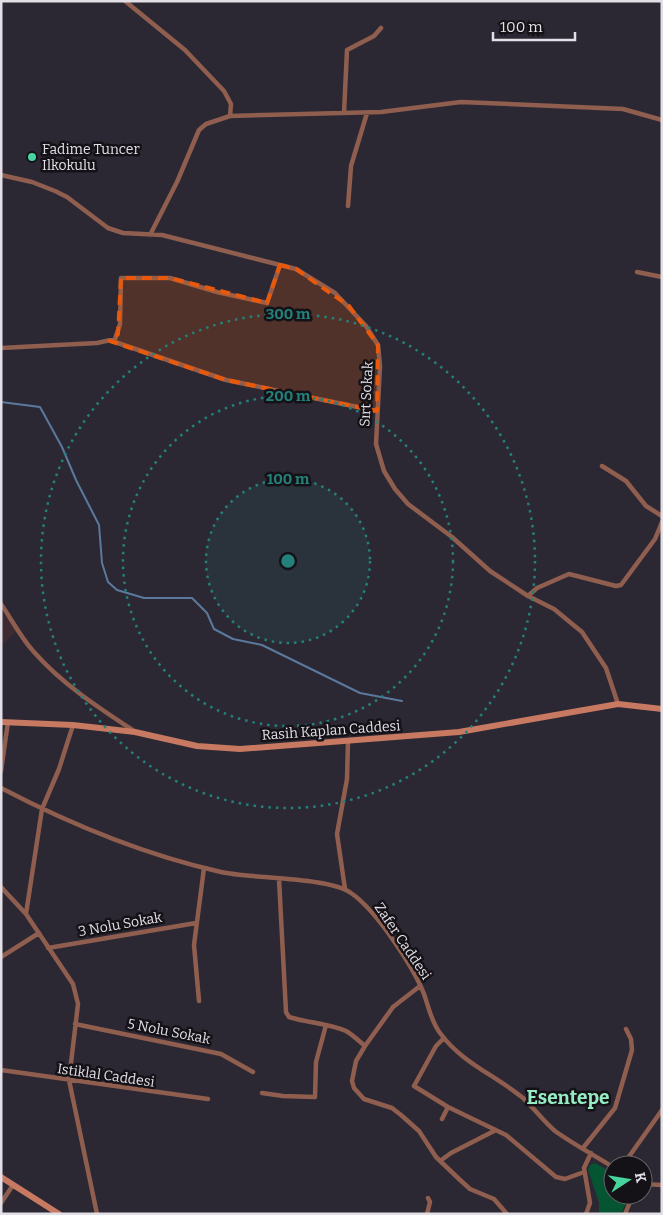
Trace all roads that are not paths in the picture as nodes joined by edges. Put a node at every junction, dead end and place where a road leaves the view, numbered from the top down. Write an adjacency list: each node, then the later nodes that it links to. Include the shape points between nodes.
1 (125, 1): 5 (street, via 185,50 224,92 231,104)
2 (381, 28): 4 (street, via 374,36 347,50)
3 (367, 113): 4 (street); 6 (street, via 461,102 623,109); 8 (street, via 351,166)
4 (344, 114): 5 (street)
5 (230, 116): 9 (street, via 206,124 199,130)
6 (662, 120)
7 (1, 175): 9 (street, Sırt Sokak, via 61,194 108,228)
8 (348, 206)
9 (150, 236): 10 (street, Sırt Sokak, via 162,235)
10 (280, 265): 13 (street, via 266,303 170,278 121,278 120,324 118,334); 15 (street, Sırt Sokak, via 296,269 335,293 366,326 380,353)
11 (637, 272): 12 (street)
12 (662, 277)
13 (110, 341): 14 (street); 15 (street, via 226,380)
14 (1, 348)
15 (376, 411): 19 (street, Sırt Sokak, via 378,455 395,489 408,504 490,571)
16 (602, 466): 17 (street, via 626,481 646,506)
17 (662, 516)
18 (662, 522): 19 (street, via 655,539 621,585 569,574 536,588)
19 (528, 596): 21 (street, Sırt Sokak, via 554,609 582,632 606,668)
20 (1, 604): 25 (street, via 45,664 100,709)
21 (618, 704): 22 (street, Rasih Kaplan Caddesi); 26 (street, Rasih Kaplan Caddesi, via 459,732)
22 (660, 707)
23 (5, 722): 24 (street, Rasih Kaplan Caddesi); 27 (street)
24 (73, 724): 25 (street, Rasih Kaplan Caddesi); 29 (street)
25 (135, 732): 26 (street, Rasih Kaplan Caddesi, via 220,749)
26 (348, 742): 33 (street, via 347,779 337,834)
27 (1, 771)
28 (1, 788): 29 (street)
29 (42, 809): 30 (street, via 134,846); 34 (street)
30 (204, 868): 31 (street); 35 (street)
31 (279, 879): 33 (street); 42 (street, via 286,1012 298,1020)
32 (1, 886): 34 (street)
33 (345, 889): 39 (street, Zafer Caddesi, via 372,912)
34 (26, 914): 36 (street)
35 (196, 923): 37 (street, 3 Nolu Sokak); 40 (street, via 194,945)
36 (39, 933): 37 (street); 38 (street)
37 (48, 948): 41 (street, via 77,994)
38 (1, 958)
39 (420, 986): 44 (street, Zafer Caddesi, via 434,1023); 45 (street, via 393,1007)
40 (200, 1001)
41 (75, 1024): 47 (street, 5 Nolu Sokak, via 221,1054); 48 (street)
42 (326, 1025): 45 (street, via 348,1032); 49 (street, via 316,1062 315,1096)
43 (626, 1029): 55 (street, via 632,1050 615,1108)
44 (444, 1038): 51 (street, via 436,1046 414,1086); 55 (street, Zafer Caddesi, via 469,1063 524,1099 554,1130)
45 (365, 1046): 58 (street, via 356,1061 352,1081 354,1088 364,1099 392,1108 401,1115 419,1132)
46 (1, 1070): 48 (street, Istiklal Caddesi)
47 (253, 1072)
48 (69, 1080): 50 (street, Istiklal Caddesi); 66 (street)
49 (262, 1093)
50 (208, 1099)
51 (448, 1108): 53 (street); 54 (street)
52 (662, 1110): 57 (street)
53 (442, 1119)
54 (496, 1130): 58 (street); 60 (street, via 506,1134 556,1176 565,1179)
55 (584, 1148): 56 (street, Zafer Caddesi)
56 (591, 1153): 59 (street, Zafer Caddesi); 60 (street)
57 (629, 1155)
58 (440, 1161): 68 (street, via 470,1188 494,1199)
59 (603, 1161)
60 (584, 1172): 69 (street, via 590,1203)
61 (1, 1177): 62 (street)
62 (13, 1184): 64 (street); 65 (street)
63 (428, 1198): 67 (street)
64 (1, 1203)
65 (60, 1214)
66 (97, 1214)
67 (427, 1214)
68 (507, 1214)
69 (586, 1214)

